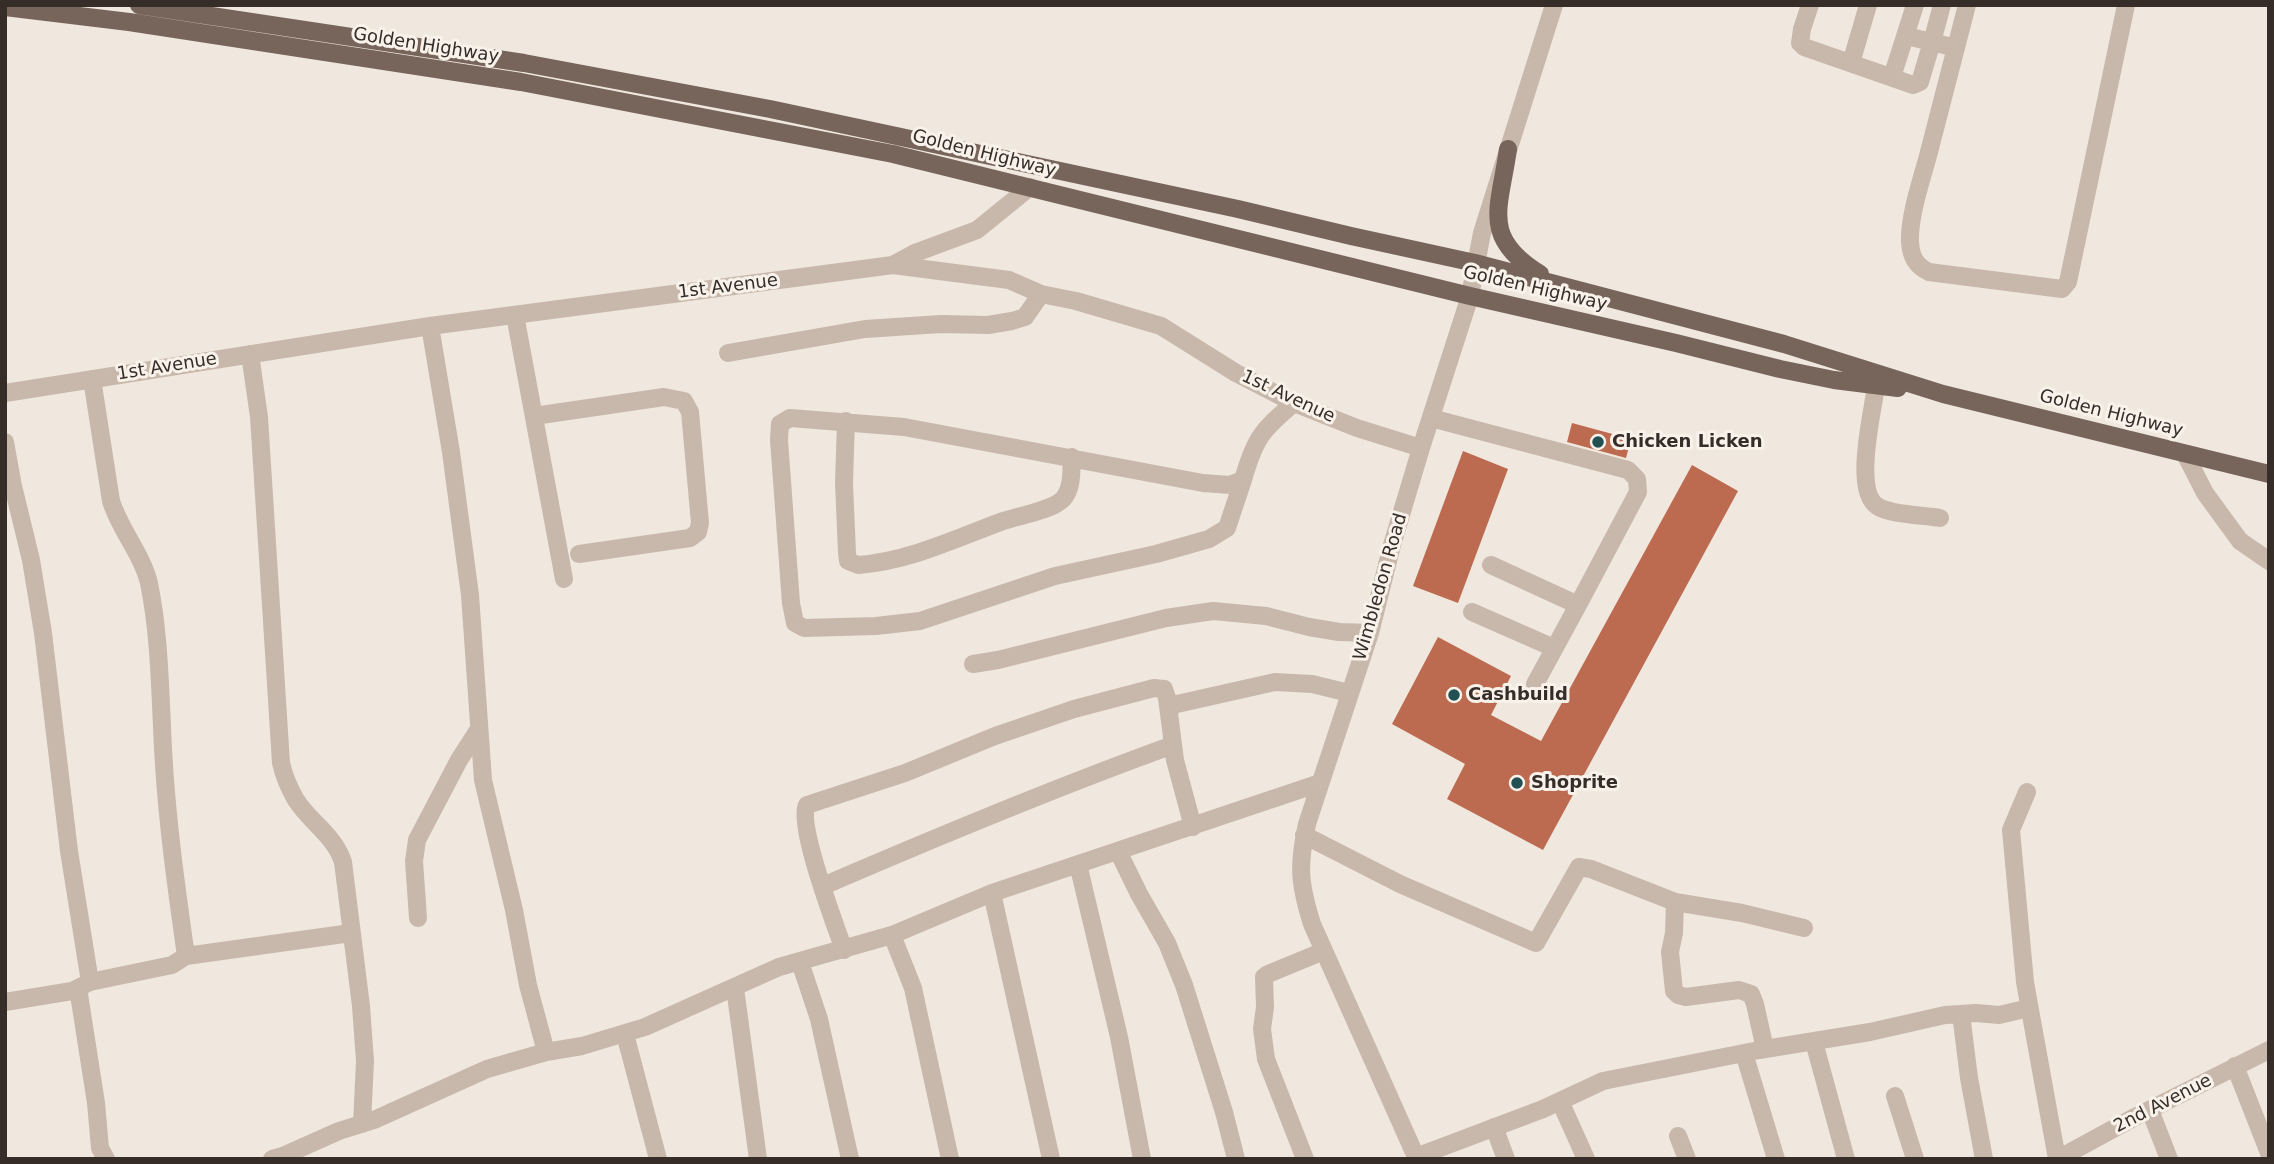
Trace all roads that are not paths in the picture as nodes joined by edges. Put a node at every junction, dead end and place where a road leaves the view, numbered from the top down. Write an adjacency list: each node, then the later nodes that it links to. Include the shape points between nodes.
1 (139, 5): 17 (main road, Golden Highway, via 524,63 771,108)
2 (1810, 5): 13 (street, via 1800,43)
3 (1915, 5): 10 (street)
4 (1942, 5): 11 (street)
5 (1967, 5): 12 (street)
6 (2126, 5): 12 (street, via 2064,289 1929,272 1914,259 1910,234 1916,199)
7 (1866, 6): 13 (street)
8 (1548, 7): 15 (street, Wimbledon Road)
9 (5, 8): 16 (main road, Golden Highway, via 129,22 521,82 893,154)
10 (1906, 36): 11 (street); 14 (street)
11 (1932, 42): 12 (street); 14 (street, via 1920,82 1913,85)
12 (1956, 48)
13 (1851, 63): 14 (street)
14 (1892, 77)
15 (1508, 149): 17 (street, Wimbledon Road); 19 (main road, via 1499,228 1514,255)
16 (1030, 187): 18 (street, via 977,230); 21 (main road, Golden Highway)
17 (1475, 262): 19 (main road, Golden Highway); 21 (street, Wimbledon Road)
18 (893, 265): 20 (street, 1st Avenue, via 1009,280); 22 (street, 1st Avenue)
19 (1556, 284): 29 (main road, Golden Highway, via 1784,344)
20 (1041, 294): 24 (street, via 1025,317 1012,321 865,329); 30 (street, 1st Avenue, via 1161,326)
21 (1470, 296): 27 (main road, Golden Highway, via 1780,369); 32 (street, Wimbledon Road)
22 (515, 314): 23 (street, 1st Avenue); 31 (street)
23 (430, 326): 25 (street, 1st Avenue); 53 (street, via 470,595)
24 (727, 353)
25 (250, 354): 26 (street, 1st Avenue); 66 (street, via 259,417 281,763 296,801 340,852)
26 (92, 379): 28 (street, 1st Avenue); 70 (street, via 111,501 145,573 153,608 164,767)
27 (1877, 386): 29 (main road, Golden Highway); 40 (street, via 1864,475 1867,491 1875,505 1889,510)
28 (5, 393)
29 (1943, 394): 36 (main road, Golden Highway)
30 (1294, 403): 35 (street, 1st Avenue); 39 (street, via 1259,435)
31 (534, 416): 41 (street, via 664,397 684,401 690,412 698,532 690,538); 44 (street)
32 (1431, 418): 35 (street, Wimbledon Road); 45 (street, via 1628,470 1637,479 1638,492)
33 (846, 421): 37 (street); 37 (street, via 847,553 848,561 858,565 936,548 1058,504 1067,494); 39 (street, via 794,418 780,424 791,603 794,623 800,628 920,621 1055,576 1209,539 1227,528)
34 (5, 442): 72 (street, via 43,633)
35 (1421, 448): 47 (street, Wimbledon Road)
36 (2185, 454): 38 (main road, Golden Highway); 42 (street, via 2205,493 2240,541)
37 (1072, 457): 39 (street, via 1203,483 1230,485)
38 (2269, 474)
39 (1243, 480)
40 (1940, 517)
41 (579, 554)
42 (2269, 561)
43 (1491, 565): 45 (street)
44 (564, 579)
45 (1578, 605): 48 (street)
46 (1472, 612): 48 (street)
47 (1370, 633): 49 (street, via 1213,611); 51 (street, Wimbledon Road)
48 (1554, 648): 50 (street)
49 (973, 664)
50 (1535, 684)
51 (1349, 693): 52 (street, via 1275,682); 55 (street, Wimbledon Road)
52 (1168, 706): 54 (street); 61 (street, via 1164,690 1154,688 1074,709 807,805 807,828)
53 (479, 729): 64 (street, via 417,840); 81 (street, via 483,780)
54 (1173, 745): 57 (street); 61 (street, via 1052,789)
55 (1320, 783): 57 (street); 58 (street, Wimbledon Road)
56 (2027, 792): 75 (street, via 2011,830)
57 (1193, 827): 59 (street)
58 (1304, 835): 63 (street, via 1400,884 1536,943 1579,866); 69 (street, Wimbledon Road, via 1302,883)
59 (1118, 851): 60 (street); 101 (street, via 1184,985)
60 (1078, 864): 62 (street); 100 (street)
61 (823, 887): 68 (street)
62 (992, 893): 67 (street); 99 (street)
63 (1675, 902): 65 (street); 79 (street, via 1670,952 1674,991 1686,997 1739,990 1751,994)
64 (418, 918)
65 (1804, 928)
66 (351, 933): 70 (street); 87 (street, via 365,1061)
67 (892, 934): 68 (street); 98 (street, via 913,988)
68 (844, 950): 71 (street)
69 (1324, 951): 92 (street, Wimbledon Road); 102 (street, via 1268,974 1262,982 1266,1059)
70 (186, 956): 72 (street, via 165,967)
71 (800, 962): 73 (street); 97 (street, via 819,1019)
72 (84, 985): 74 (street); 93 (street, via 100,1148)
73 (735, 988): 77 (street); 96 (street)
74 (5, 1002)
75 (2029, 1008): 76 (street, via 1999,1015); 110 (street)
76 (1961, 1014): 78 (street); 109 (street)
77 (625, 1034): 81 (street); 95 (street)
78 (1814, 1042): 79 (street); 107 (street)
79 (1765, 1049): 82 (street)
80 (2269, 1050): 83 (street, 2nd Avenue)
81 (546, 1052): 87 (street, via 487,1069)
82 (1744, 1053): 85 (street, via 1603,1081); 106 (street)
83 (2235, 1066): 86 (street, 2nd Avenue); 91 (street)
84 (1895, 1096): 108 (street)
85 (1560, 1101): 88 (street); 104 (street)
86 (2150, 1110): 110 (street, 2nd Avenue); 111 (street)
87 (362, 1124): 90 (street)
88 (1494, 1127): 92 (street); 103 (street)
89 (1678, 1136): 105 (street)
90 (315, 1151): 94 (street)
91 (2269, 1153)
92 (1416, 1158)
93 (106, 1159)
94 (272, 1159)
95 (658, 1159)
96 (758, 1159)
97 (850, 1159)
98 (950, 1159)
99 (1051, 1159)
100 (1142, 1159)
101 (1236, 1159)
102 (1306, 1159)
103 (1506, 1159)
104 (1586, 1159)
105 (1687, 1159)
106 (1776, 1159)
107 (1846, 1159)
108 (1915, 1159)
109 (1984, 1159)
110 (2058, 1159)
111 (2169, 1159)

